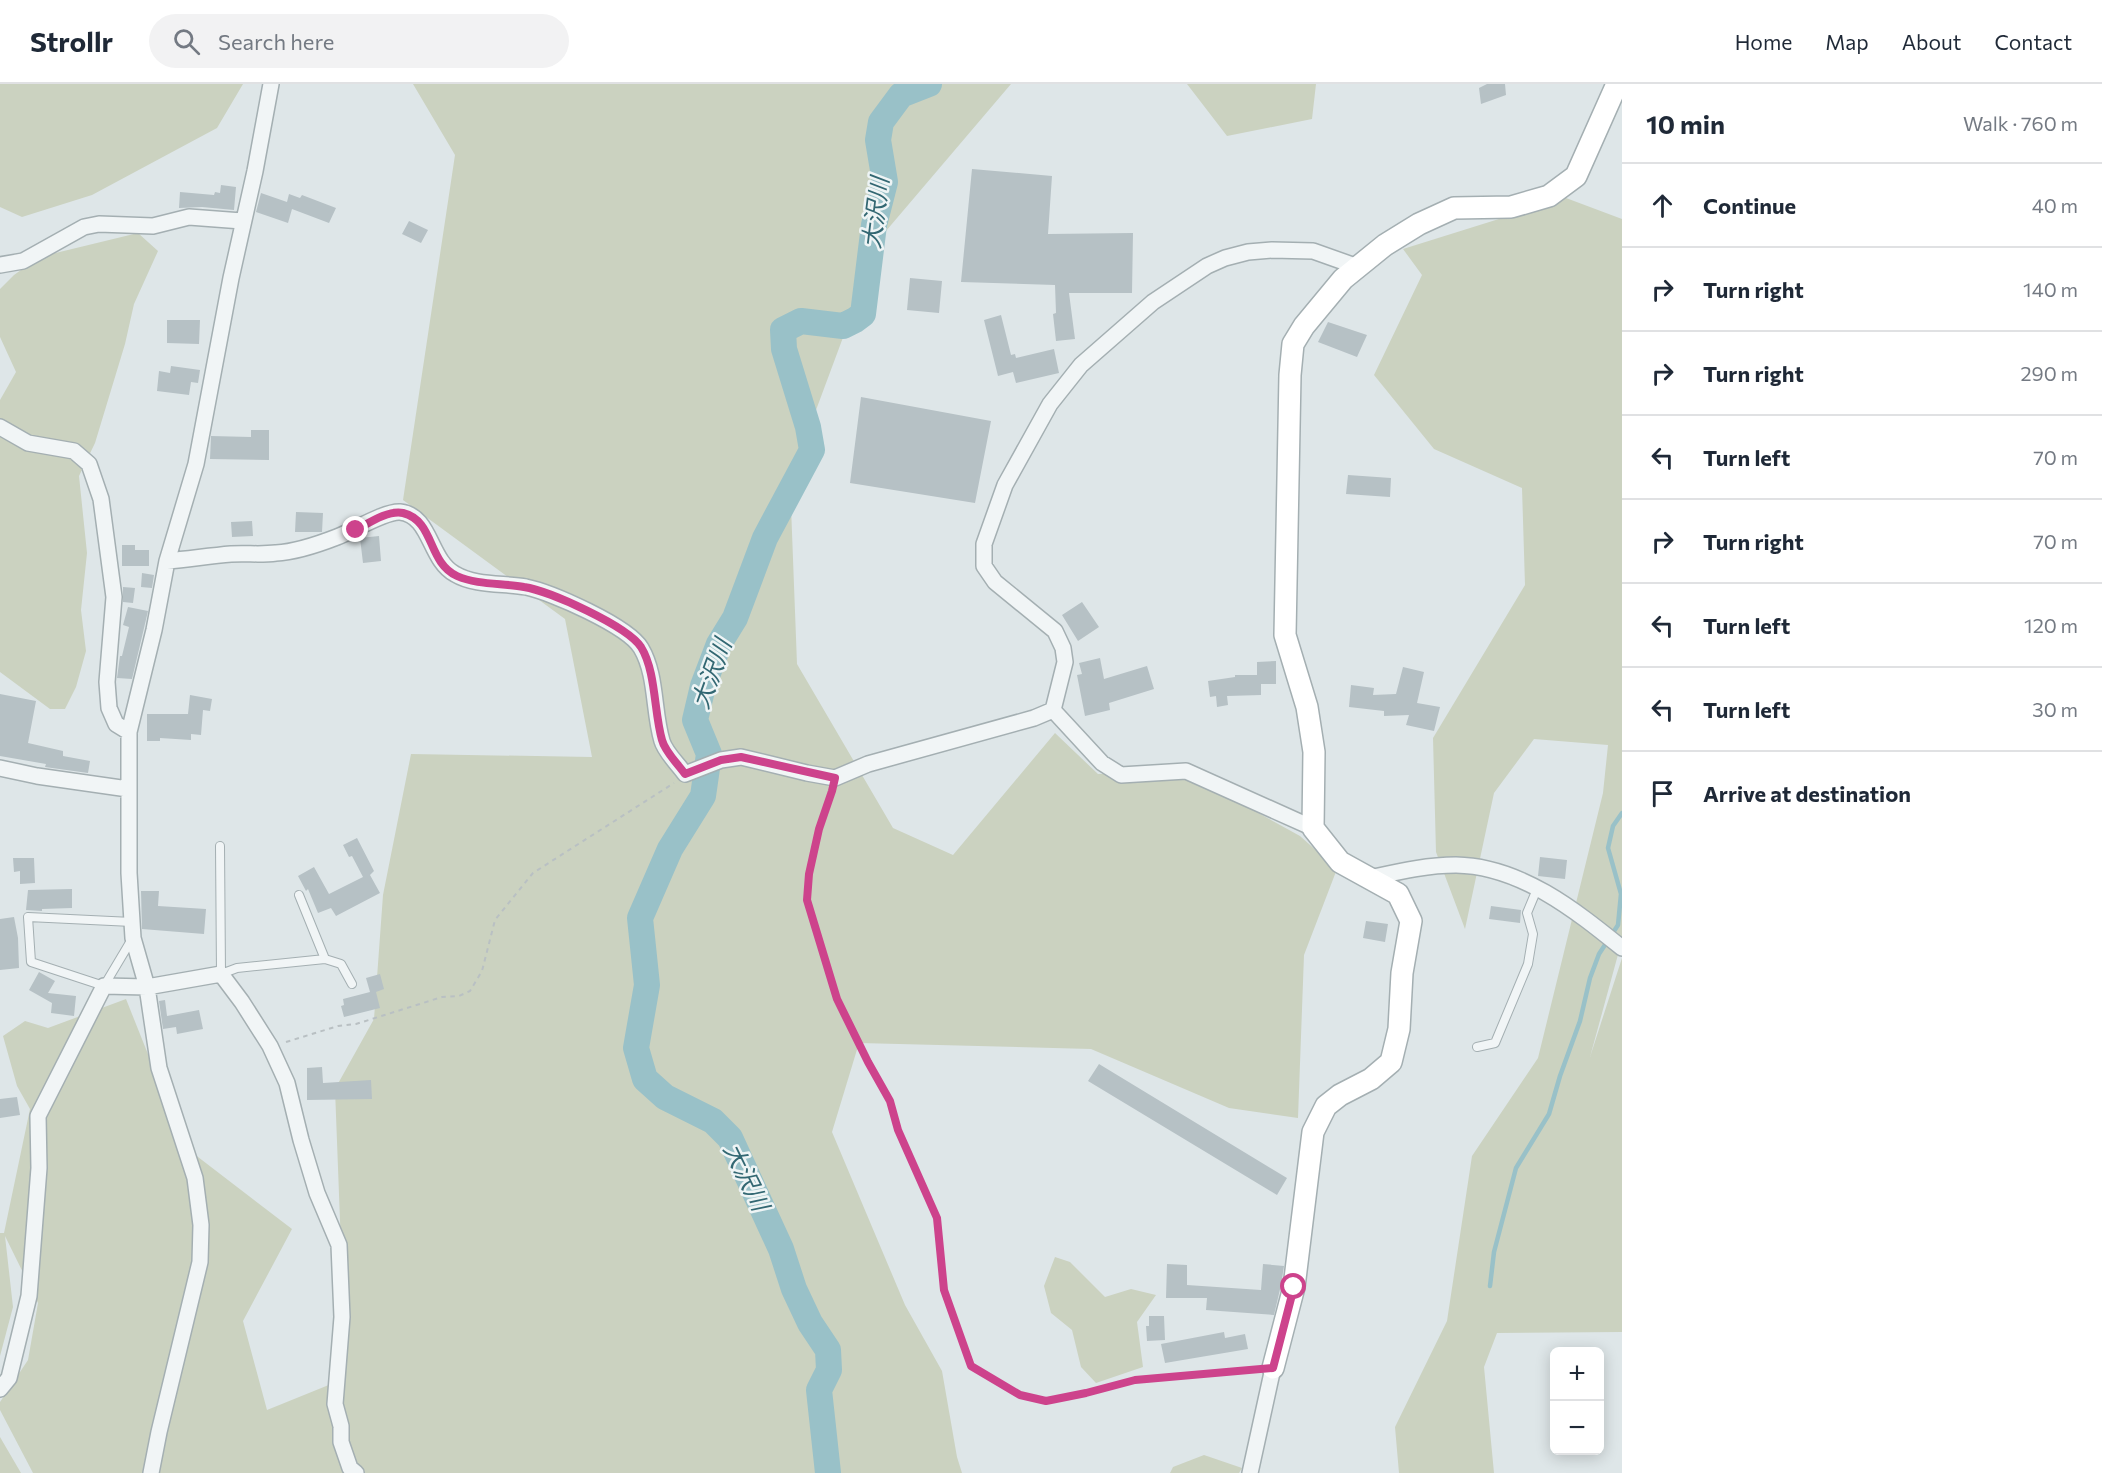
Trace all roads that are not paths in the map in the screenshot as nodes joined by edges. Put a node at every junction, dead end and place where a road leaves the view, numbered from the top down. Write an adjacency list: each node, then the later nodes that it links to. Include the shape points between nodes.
1 (1617, 84): 5 (street, via 1576,176 1549,196 1511,207 1454,208 1419,224)
2 (270, 86): 3 (street)
3 (242, 221): 4 (street, via 189,217 153,226 99,224 84,227 23,261); 7 (street, via 196,465)
4 (0, 265)
5 (1358, 267): 8 (street, via 1313,251 1272,250 1248,252 1207,266 1153,302 1099,349 1050,404 1005,485 984,544 984,566 995,582 1055,631 1065,662); 12 (street, via 1322,302 1298,335 1293,344 1290,375 1285,635 1307,707 1314,752)
6 (0, 427): 9 (street, via 28,443 74,451 89,464 101,499 114,597 107,682 109,708 116,724)
7 (167, 561): 8 (street, via 277,554 336,538 399,512 415,517 425,529 435,554 457,576 527,587 555,596 624,631 641,647 650,671 662,743 685,774 741,757 835,778 868,764); 9 (street)
8 (1053, 710): 12 (street, via 1102,763 1121,774 1186,771)
9 (129, 732): 11 (street)
10 (0, 768): 11 (street)
11 (128, 789): 17 (street)
12 (1313, 828): 14 (street, via 1340,862)
13 (220, 846): 21 (lane)
14 (1369, 878): 15 (street, via 1457,865 1494,871); 26 (street, via 1398,894 1411,921 1402,973 1399,1029 1390,1062 1371,1079 1326,1106 1313,1132 1294,1287)
15 (1537, 889): 19 (street, via 1555,897); 25 (lane, via 1527,913 1533,934 1528,964 1495,1043)
16 (299, 895): 20 (lane)
17 (132, 922): 18 (street); 23 (lane, via 28,916 30,962)
18 (132, 938): 23 (lane); 24 (street)
19 (1622, 948)
20 (325, 959): 21 (lane, via 237,968); 22 (lane, via 341,964)
21 (221, 974): 24 (street); 29 (street, via 270,1046 287,1083 317,1193 339,1245 342,1317 335,1404 341,1442 350,1468)
22 (352, 984)
23 (104, 986): 24 (street); 27 (street, via 38,1116 39,1168 29,1296 9,1378)
24 (147, 987): 28 (street, via 159,1068 195,1178 201,1225 200,1263)
25 (1477, 1047)
26 (1273, 1368): 30 (street)
27 (0, 1389)
28 (151, 1473)
29 (356, 1473)
30 (1250, 1473)

